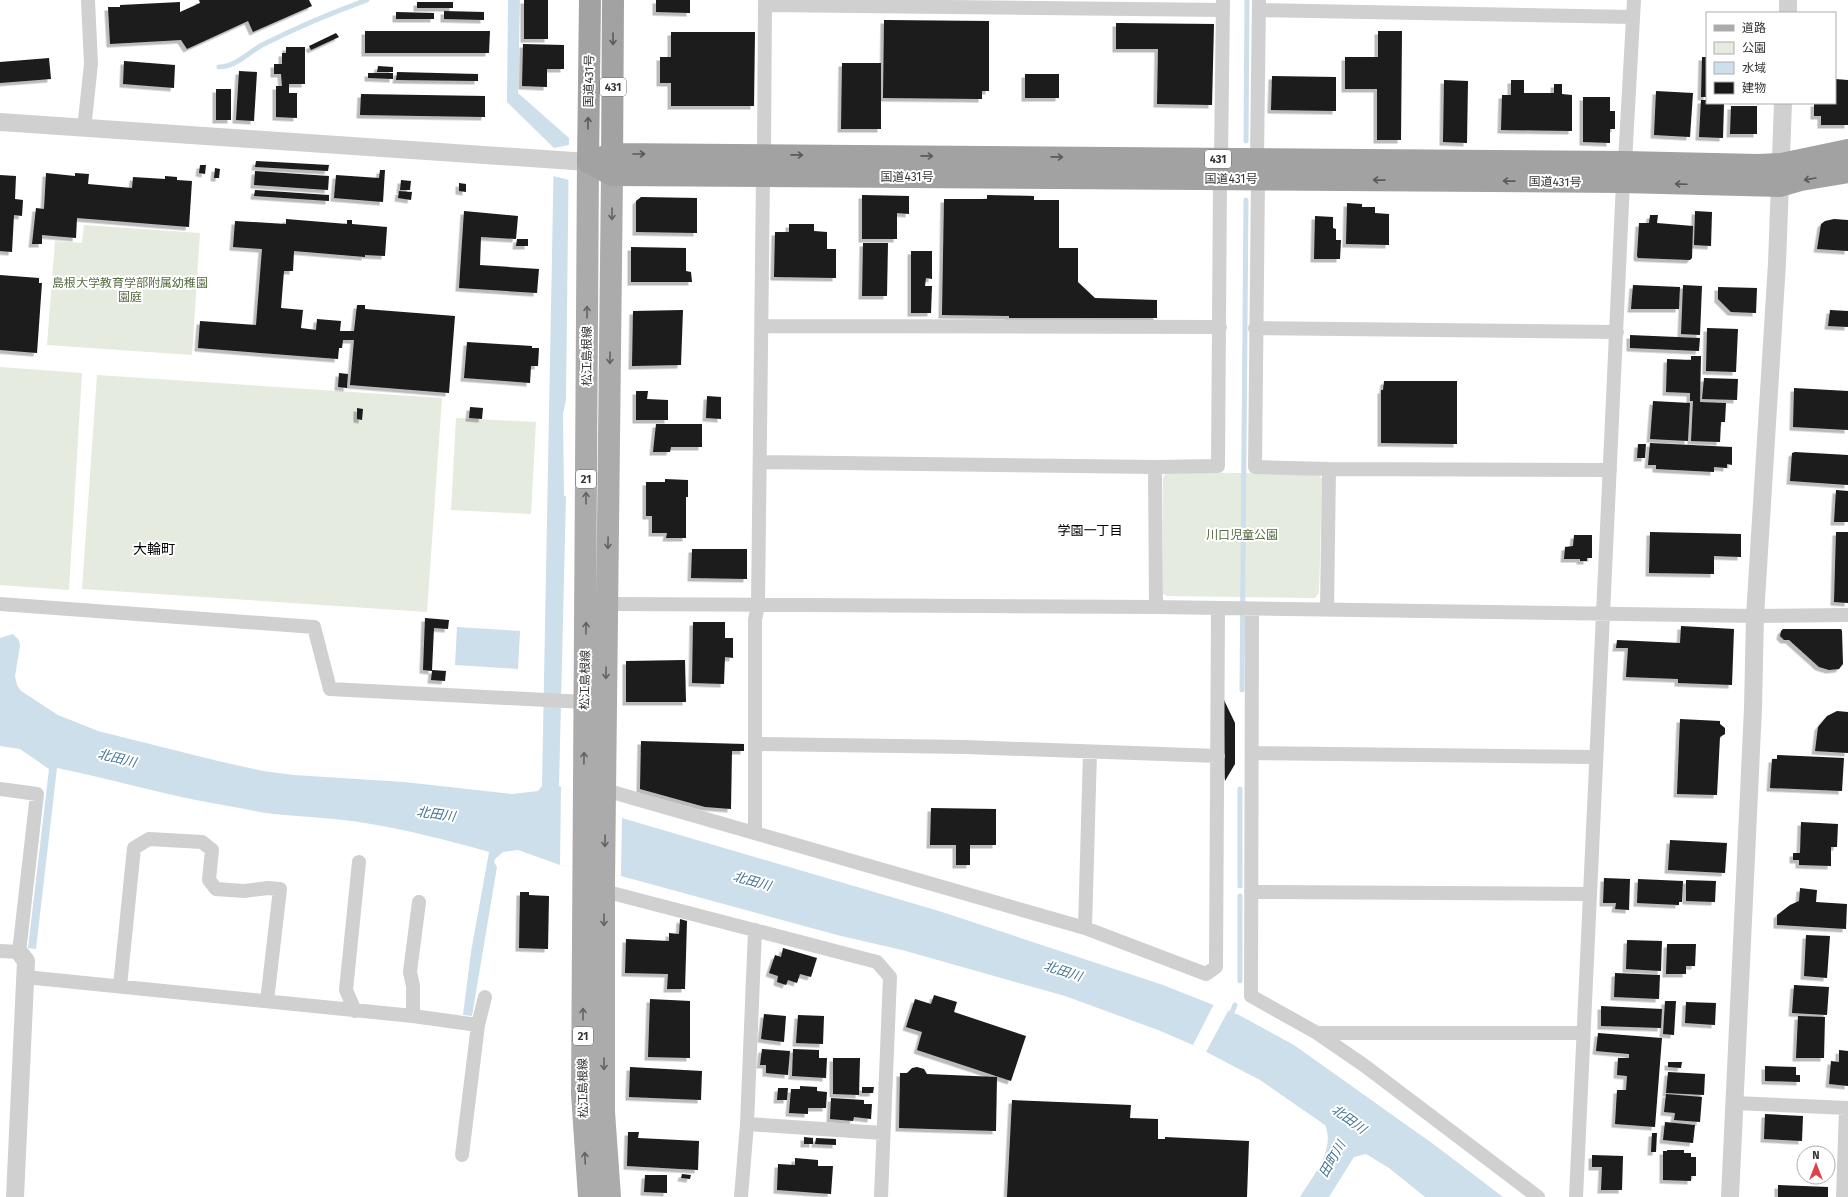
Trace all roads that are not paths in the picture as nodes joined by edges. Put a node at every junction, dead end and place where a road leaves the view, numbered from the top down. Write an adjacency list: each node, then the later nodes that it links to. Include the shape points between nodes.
1 (88, 0): 14 (street, via 91,64)
2 (590, 0): 16 (highway, 国道431号 / 431, one-way to 2)
3 (613, 0): 17 (highway, 国道431号 / 431, one-way to 17)
4 (1634, 0): 11 (street)
5 (1788, 0): 10 (street)
6 (765, 2): 7 (street); 19 (street)
7 (902, 3): 8 (street)
8 (1223, 5): 20 (street)
9 (1259, 5): 11 (street); 21 (street)
10 (1788, 12)
11 (1633, 17): 22 (street)
12 (1783, 104): 18 (street)
13 (0, 122): 14 (street)
14 (84, 129): 16 (street)
15 (1848, 150): 18 (highway, 国道431号 / 431)
16 (588, 162): 17 (highway, 国道431号 / 431); 43 (main road, 松江島根線 / 21, one-way to 16)
17 (612, 164): 19 (highway, 国道431号 / 431); 19 (highway, 国道431号 / 431, one-way to 19, via 731,154); 34 (main road, 松江島根線 / 21, one-way to 34)
18 (1781, 164): 22 (highway, 国道431号 / 431); 24 (street)
19 (763, 165): 20 (highway, 国道431号 / 431); 25 (street)
20 (1220, 169): 21 (highway, 国道431号 / 431); 26 (street)
21 (1257, 169): 22 (highway, 国道431号 / 431); 27 (street)
22 (1624, 172): 24 (highway, 国道431号 / 431, one-way to 22); 28 (street)
23 (1848, 172): 24 (highway, 国道431号 / 431, one-way to 24)
24 (1780, 186): 42 (street)
25 (761, 326): 26 (street); 29 (street)
26 (1220, 328): 30 (street, via 1218,466)
27 (1255, 328): 28 (street); 31 (street, via 1255,467)
28 (1616, 332): 32 (street)
29 (761, 462): 30 (street); 35 (street)
30 (1155, 467): 36 (street)
31 (1329, 469): 32 (street); 39 (street)
32 (1610, 470): 40 (street)
33 (0, 604): 43 (street, via 314,627 330,689)
34 (607, 604): 35 (street); 50 (main road, 松江島根線 / 21, one-way to 50)
35 (758, 605): 36 (street); 44 (street, via 755,620)
36 (1156, 607): 37 (street)
37 (1218, 609): 38 (street); 47 (street)
38 (1245, 609): 39 (street); 46 (street)
39 (1327, 609): 40 (street)
40 (1603, 613): 42 (street); 48 (street)
41 (1848, 615): 42 (street)
42 (1755, 616): 70 (street)
43 (585, 702): 76 (main road, 松江島根線 / 21, one-way to 43, via 582,1094)
44 (754, 744): 45 (street, via 965,747); 51 (street)
45 (1090, 752): 47 (street); 57 (street)
46 (1252, 753): 48 (street); 54 (street)
47 (1218, 756): 57 (street, via 1216,967 1206,974)
48 (1596, 757): 55 (street)
49 (0, 789): 60 (street, via 37,794)
50 (605, 796): 51 (street); 53 (main road, 松江島根線 / 21, one-way to 53)
51 (755, 832): 57 (street)
52 (358, 862): 65 (street, via 346,990)
53 (604, 886): 58 (street); 77 (main road, 松江島根線 / 21, one-way to 77, via 604,1112)
54 (1251, 892): 55 (street); 68 (street, via 1251,996)
55 (1590, 894): 69 (street)
56 (419, 902): 66 (street, via 410,972 413,986)
57 (1085, 928)
58 (754, 930): 72 (street); 73 (street, via 877,962 890,977)
59 (0, 951): 60 (street)
60 (19, 952): 61 (street, via 26,961)
61 (25, 978): 62 (street); 75 (street)
62 (120, 986): 64 (street); 64 (street, via 134,848 149,839 202,842 212,850 209,880 216,889 280,889)
63 (484, 997): 67 (street)
64 (267, 1001): 65 (street)
65 (355, 1011): 66 (street)
66 (413, 1016): 67 (street)
67 (478, 1024): 74 (street)
68 (1317, 1033): 69 (street); 80 (street)
69 (1583, 1033): 81 (street)
70 (1735, 1103): 71 (street); 82 (street)
71 (1847, 1108): 83 (street)
72 (747, 1124): 73 (street); 78 (street)
73 (883, 1133): 79 (street)
74 (462, 1155)
75 (15, 1197)
76 (589, 1197)
77 (610, 1197)
78 (741, 1197)
79 (881, 1197)
80 (1538, 1197)
81 (1576, 1197)
82 (1730, 1197)
83 (1843, 1197)

